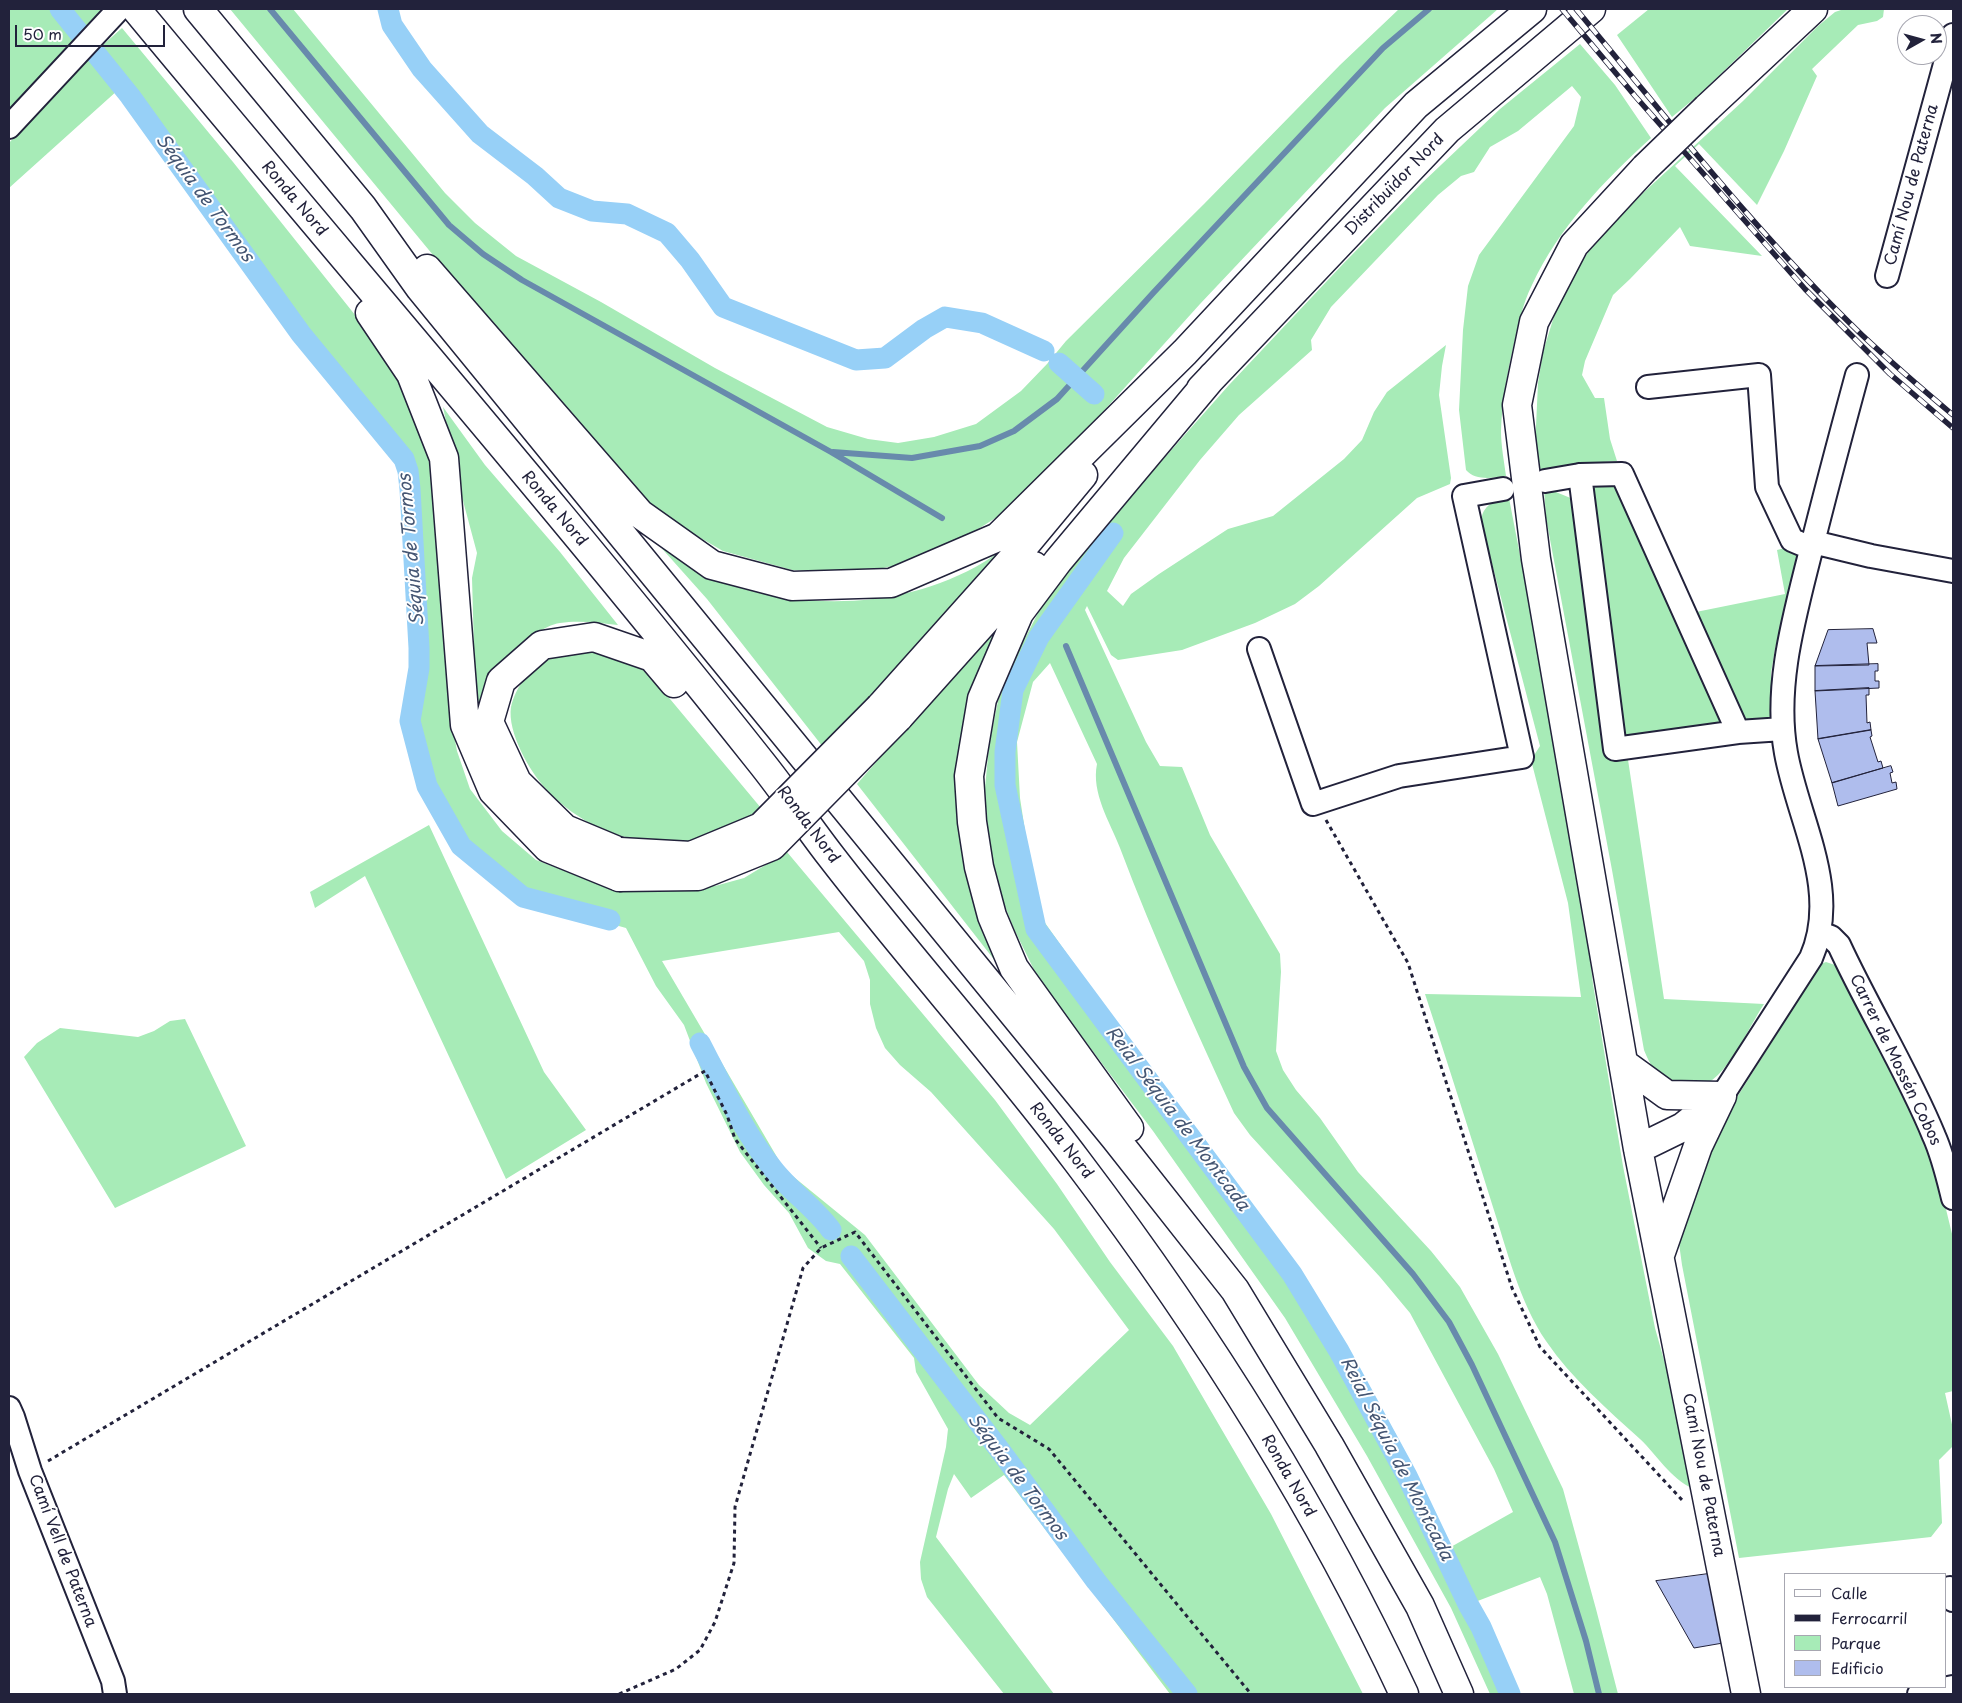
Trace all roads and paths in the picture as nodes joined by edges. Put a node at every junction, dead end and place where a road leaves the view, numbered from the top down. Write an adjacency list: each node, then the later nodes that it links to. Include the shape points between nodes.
1 (118, 9): 8 (street)
2 (136, 9): 9 (main road, Ronda Nord)
3 (198, 9): 10 (main road)
4 (1532, 9): 12 (main road, via 1416,105)
5 (1591, 9): 14 (main road, Distribuïdor Nord, via 1447,130)
6 (1813, 9): 29 (main road, Camí Nou de Paterna, bridge, via 1645,168 1574,245 1534,322 1517,405 1536,559)
7 (1953, 35): 11 (street, Camí Nou de Paterna)
8 (9, 127)
9 (270, 170): 26 (main road, Ronda Nord, via 763,764); 27 (main road, via 410,374 444,458 465,725 493,791 548,848)
10 (363, 208): 12 (main road, via 435,276 640,514 712,565 792,586 891,583 998,537); 36 (main road, via 420,288 1115,1138)
11 (1887, 276)
12 (1184, 352): 22 (main road)
13 (1857, 375): 19 (street)
14 (1213, 376): 22 (main road, via 1045,555); 36 (main road, via 1058,561 1019,614 982,699 969,776 979,867 992,916 1014,968 1130,1130)
15 (1648, 387): 19 (street, via 1759,375 1766,487 1792,540)
16 (1580, 475): 17 (street); 24 (street, via 1622,474); 24 (street, via 1615,749)
17 (1545, 481)
18 (1504, 489): 25 (street, via 1464,496 1522,757 1399,776)
19 (1812, 545): 20 (street); 23 (street, via 1786,660)
20 (1953, 571)
21 (1259, 649): 25 (street)
22 (889, 712): 27 (main road, bridge, via 761,827 691,856)
23 (1783, 728): 24 (street); 28 (street, via 1791,775 1820,883)
24 (1738, 732)
25 (1313, 804): 39 (path, via 1408,963 1512,1288 1540,1347 1688,1506)
26 (830, 855): 27 (main road, via 751,774 652,657 594,636 542,645 501,681 489,722 517,782 566,829); 44 (main road, Ronda Nord, via 1076,1158 1187,1312 1287,1473 1372,1624)
27 (620, 865)
28 (1820, 933): 30 (street, via 1811,958); 33 (street, Carrer de Mossén Cobos, via 1839,944 1884,1033 1934,1136)
29 (1623, 1063): 30 (main road, via 1667,1095); 32 (main road, Camí Nou de Paterna)
30 (1722, 1096): 31 (main road); 32 (main road, via 1683,1127)
31 (1698, 1146): 32 (main road); 35 (main road)
32 (1638, 1149): 35 (main road, Camí Nou de Paterna)
33 (1953, 1198)
34 (821, 1248): 38 (path, via 735,1139 705,1071); 42 (path, via 803,1268 735,1507 734,1563 716,1622 700,1650 676,1669); 43 (path, via 856,1232 998,1418 1049,1449)
35 (1660, 1256): 39 (main road, Camí Nou de Paterna)
36 (1235, 1290): 45 (main road, via 1330,1445 1420,1606)
37 (9, 1408): 38 (street, Camí Vell de Paterna)
38 (30, 1471): 41 (street, Camí Vell de Paterna, via 113,1680)
39 (1709, 1507): 46 (main road, Camí Nou de Paterna)
40 (1953, 1687): 47 (street)
41 (115, 1694)
42 (619, 1694)
43 (1251, 1694)
44 (1404, 1694)
45 (1459, 1694)
46 (1746, 1694)
47 (1919, 1694)

